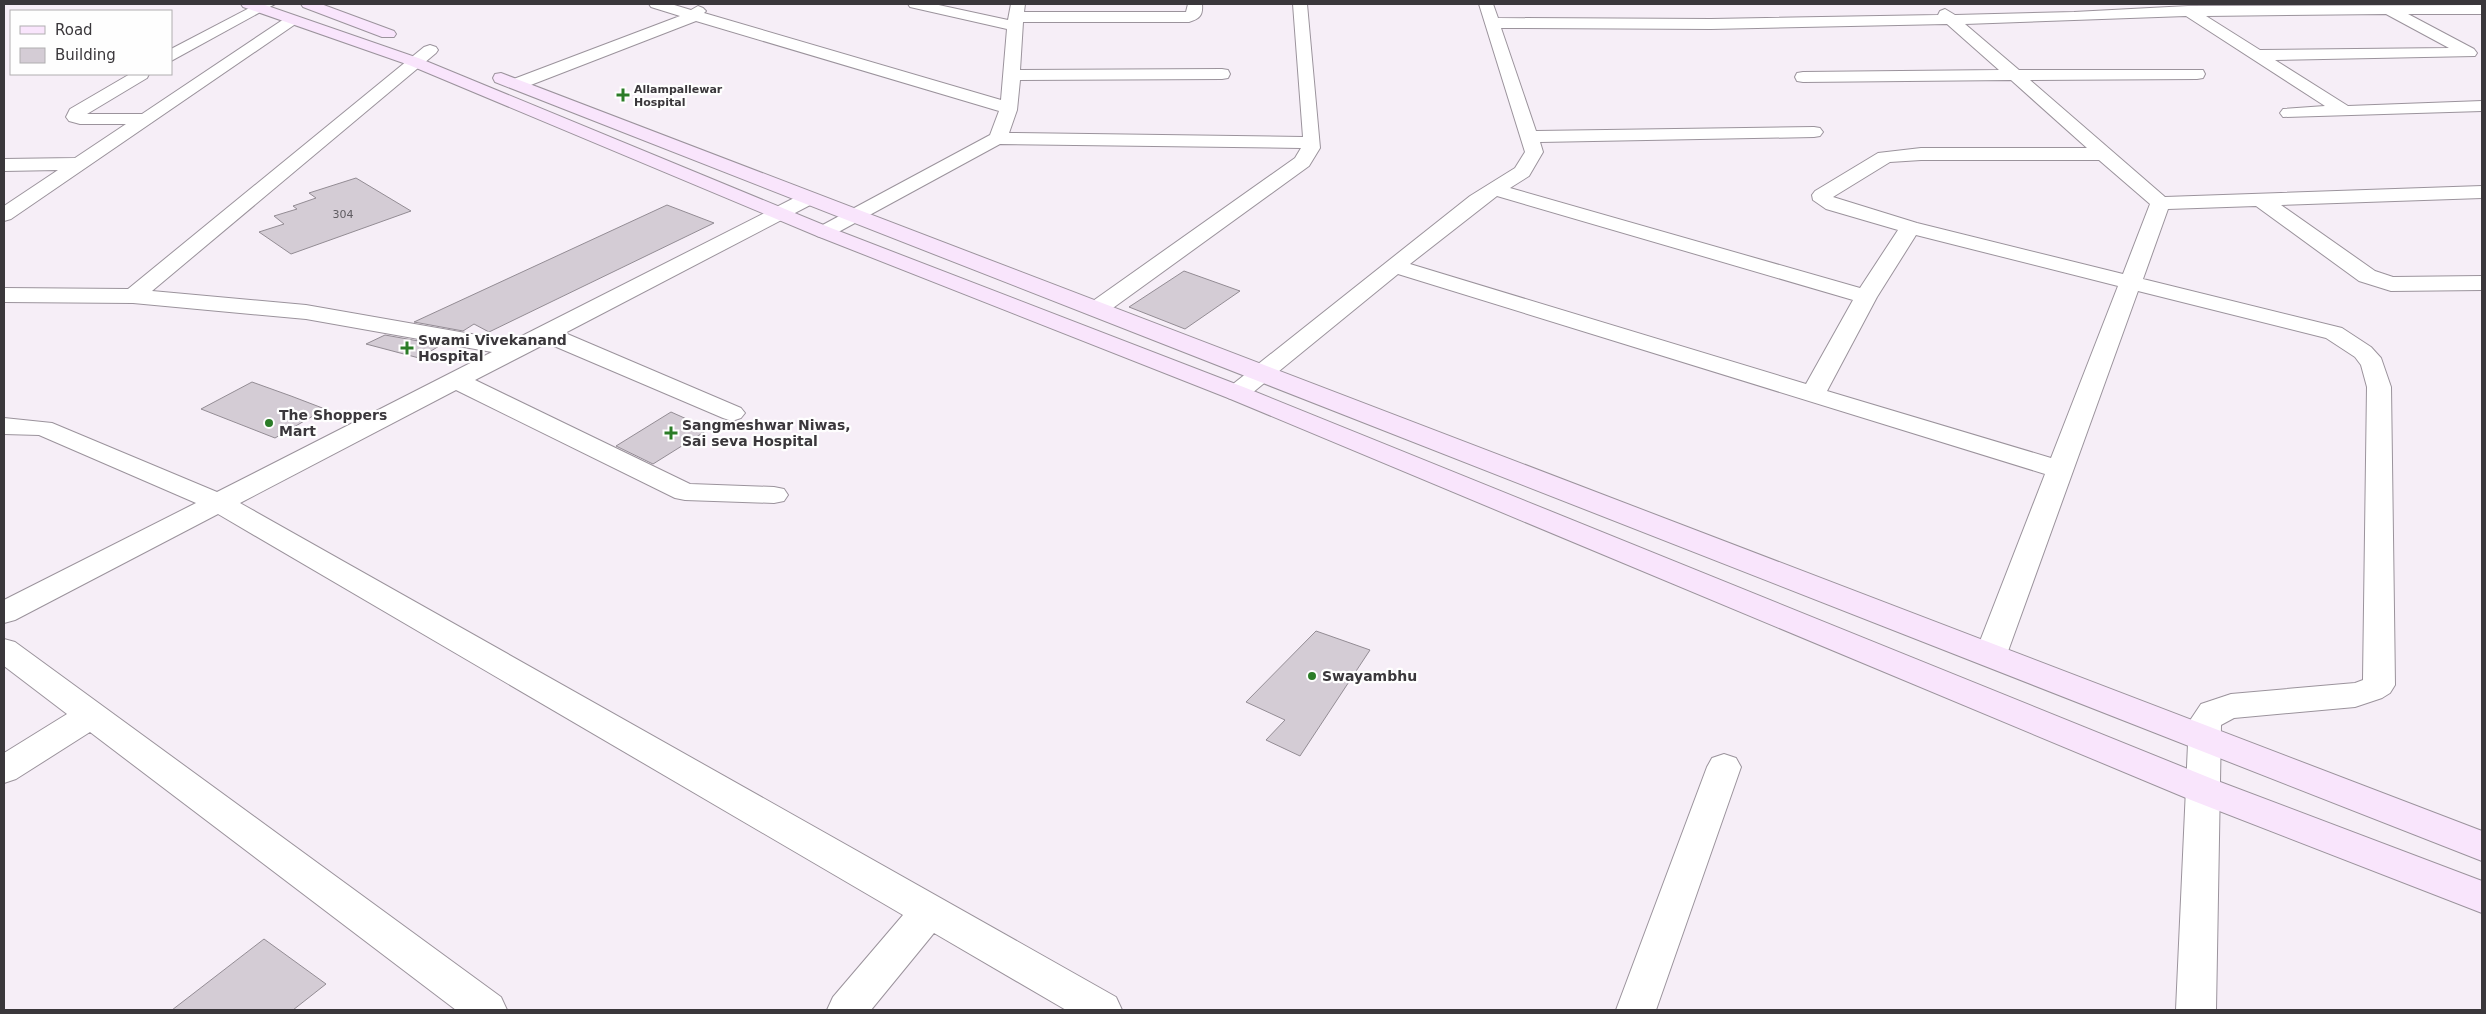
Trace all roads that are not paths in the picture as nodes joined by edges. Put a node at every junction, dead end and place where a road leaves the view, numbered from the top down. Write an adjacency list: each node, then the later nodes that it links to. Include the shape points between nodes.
1 (656, 4): 10 (street)
2 (915, 4): 14 (street)
3 (1195, 4): 14 (street, via 1195,14 1189,17)
4 (1300, 4): 37 (street)
5 (1486, 4): 17 (street)
6 (1933, 4): 16 (street)
7 (2056, 4): 15 (street)
8 (258, 5): 13 (main road); 18 (street)
9 (2482, 9): 11 (street)
10 (699, 10): 28 (street); 30 (street)
11 (2387, 10): 12 (street); 21 (street)
12 (2188, 11): 15 (street); 19 (street)
13 (300, 12): 20 (main road); 33 (street)
14 (1016, 15): 25 (street)
15 (2074, 17): 16 (street)
16 (1951, 19): 17 (street, via 1804,15 1711,24); 26 (street)
17 (1492, 23): 35 (street)
18 (172, 55)
19 (2257, 55): 21 (street); 31 (street)
20 (422, 56): 28 (main road); 46 (main road); 55 (street)
21 (2476, 57)
22 (1222, 74): 25 (street)
23 (2197, 74): 26 (street)
24 (139, 75): 33 (street, via 75,116 80,119)
25 (1010, 75): 30 (street)
26 (2015, 76): 27 (street); 38 (street)
27 (1803, 77)
28 (517, 84): 43 (main road)
29 (2482, 106): 31 (street)
30 (1008, 108): 36 (street)
31 (2344, 111): 32 (street)
32 (2289, 113)
33 (145, 118): 39 (street)
34 (1814, 132): 35 (street)
35 (1529, 137): 41 (street, via 1534,152 1522,172)
36 (997, 138): 37 (street); 47 (street)
37 (1311, 143): 57 (street, via 1302,162)
38 (2104, 154): 45 (street); 49 (street, via 1921,154 1885,157 1822,195 1823,200 1832,205)
39 (75, 164): 40 (street); 48 (street)
40 (4, 165)
41 (1494, 189): 51 (street); 56 (street)
42 (2478, 195): 44 (street)
43 (809, 198): 46 (street); 47 (main road)
44 (2261, 200): 45 (street); 53 (street, via 2378,281 2391,284)
45 (2160, 203): 52 (street)
46 (780, 213): 50 (main road); 58 (street)
47 (855, 214): 50 (street); 57 (main road)
48 (4, 215)
49 (1910, 227): 52 (street); 56 (street)
50 (824, 232): 62 (main road)
51 (1394, 266): 60 (street); 63 (street)
52 (2132, 281): 68 (street); 75 (street, via 2334,333 2363,352 2373,363 2379,387 2379,685 2355,695 2231,706 2213,713 2205,722)
53 (2482, 283)
54 (4, 295): 55 (street)
55 (133, 296): 59 (street, via 306,312)
56 (1866, 297): 63 (street)
57 (1098, 308): 60 (main road)
58 (546, 334): 59 (street); 64 (street)
59 (516, 348): 61 (street)
60 (1262, 372): 62 (street); 73 (main road)
61 (455, 380): 69 (street, via 685,492); 70 (street)
62 (1237, 393): 78 (main road)
63 (1813, 394): 68 (street)
64 (732, 413)
65 (4, 426): 66 (street)
66 (43, 428): 67 (street); 70 (street)
67 (4, 446)
68 (2061, 470): 73 (street)
69 (774, 495)
70 (218, 502): 71 (street); 81 (street)
71 (4, 613)
72 (4, 650): 74 (street)
73 (1991, 654): 75 (main road)
74 (91, 715): 77 (street); 82 (street)
75 (2204, 737): 78 (street); 79 (main road)
76 (1724, 767): 85 (street)
77 (4, 770)
78 (2203, 790): 80 (main road); 86 (street)
79 (2482, 846)
80 (2482, 897)
81 (929, 911): 83 (street); 84 (street)
82 (487, 1010)
83 (847, 1010)
84 (1102, 1010)
85 (1636, 1010)
86 (2196, 1010)

